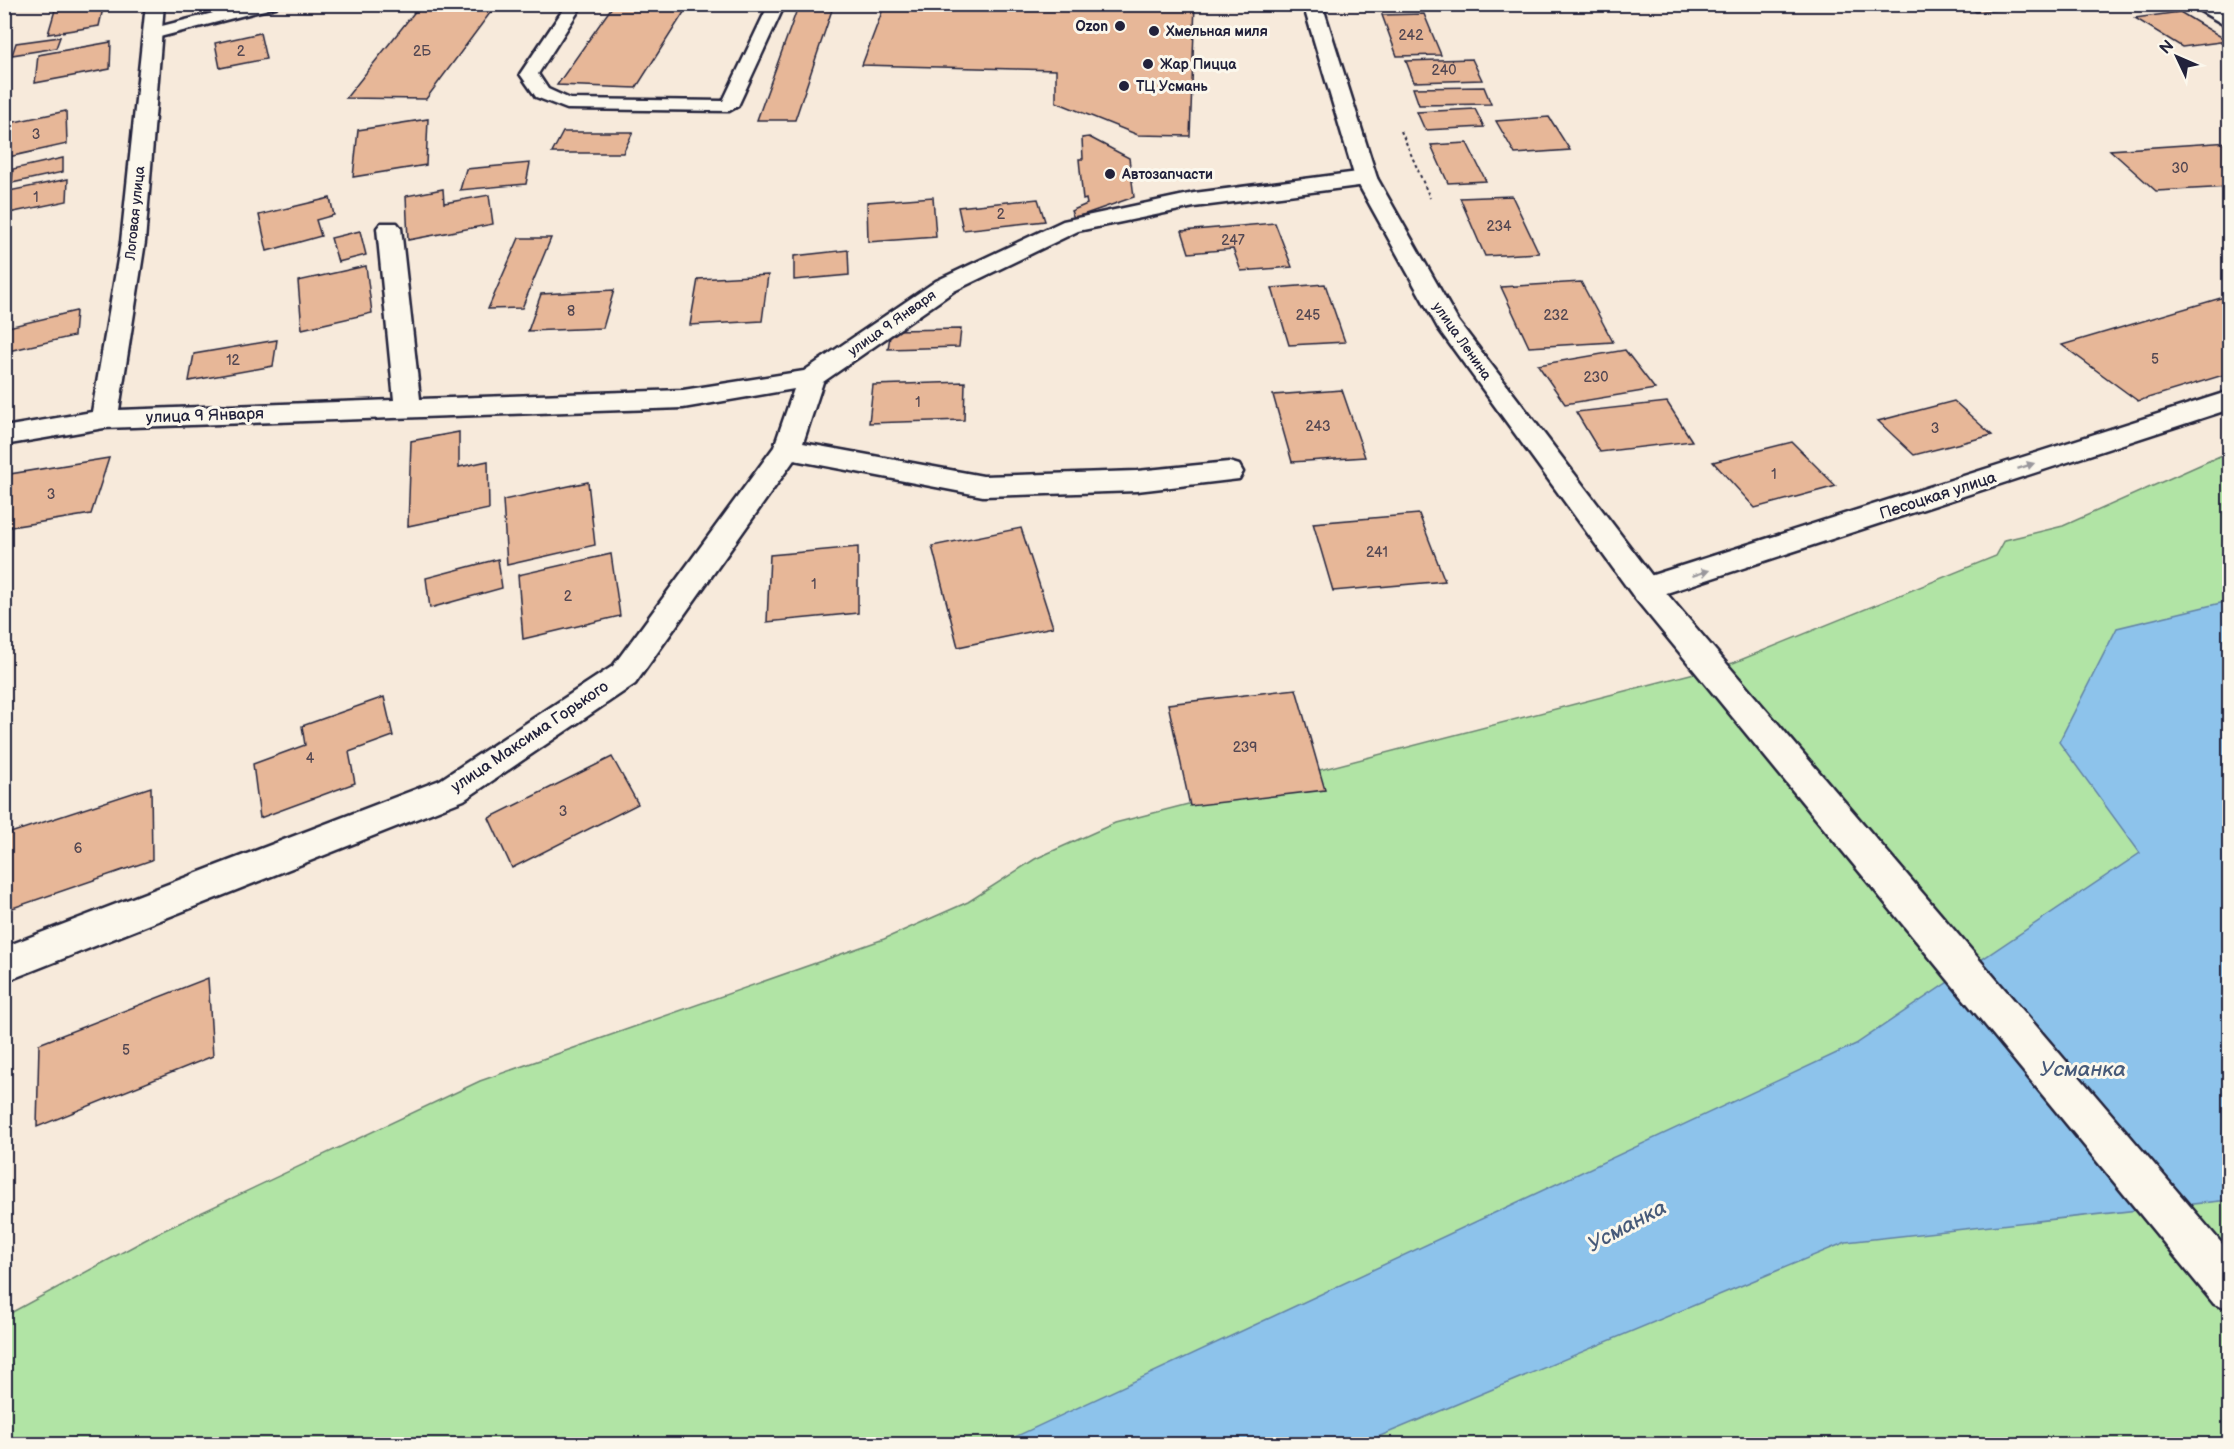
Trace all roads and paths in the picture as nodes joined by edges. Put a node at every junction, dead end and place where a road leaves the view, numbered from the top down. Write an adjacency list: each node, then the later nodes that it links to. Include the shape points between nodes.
1 (155, 4): 8 (street, Логовая улица)
2 (270, 4): 8 (lane)
3 (575, 4): 4 (lane, via 529,74 542,93 567,104 729,106)
4 (777, 4)
5 (1312, 4): 10 (street, улица Ленина)
6 (2198, 4): 7 (street)
7 (2229, 22)
8 (152, 34): 16 (street, Логовая улица, via 133,242)
9 (1398, 126): 11 (path)
10 (1366, 178): 13 (street, улица 9 Января, via 1194,200 1071,226 945,286); 20 (street, улица Ленина, via 1447,323)
11 (1435, 208)
12 (389, 228): 15 (street)
13 (812, 378): 15 (street, улица 9 Января, via 683,399); 18 (street, улица Максима Горького)
14 (2229, 400): 20 (street, Песоцкая улица, one-way to 14)
15 (408, 409): 16 (street, улица 9 Января)
16 (104, 419): 17 (street, улица 9 Января)
17 (4, 436)
18 (787, 449): 19 (street, via 983,486 1137,481); 21 (street, улица Максима Горького, via 624,675 452,790)
19 (1229, 472)
20 (1645, 590): 22 (street, улица Ленина)
21 (4, 965)
22 (2229, 1288)

